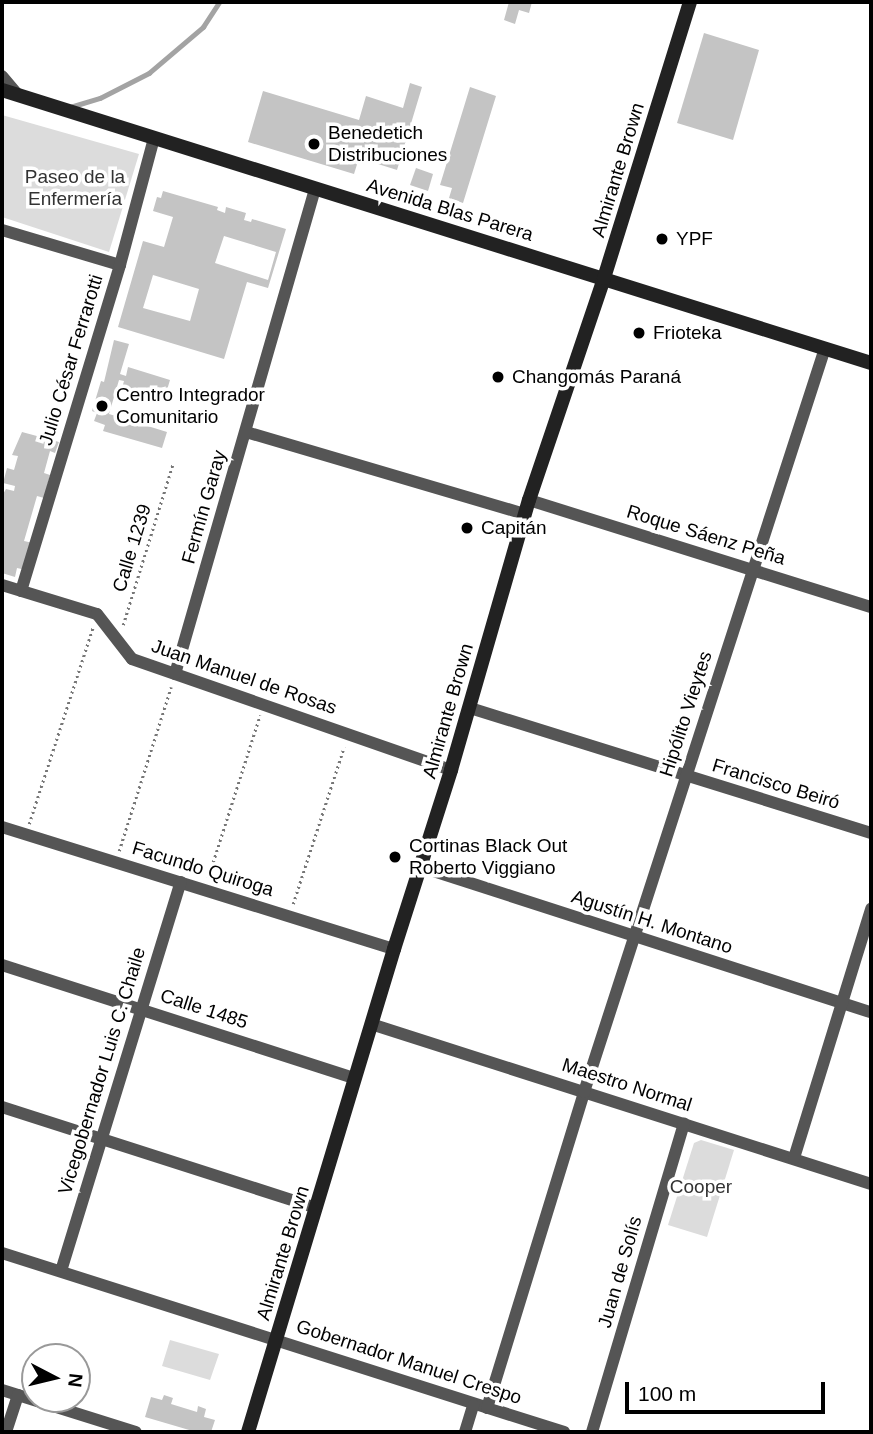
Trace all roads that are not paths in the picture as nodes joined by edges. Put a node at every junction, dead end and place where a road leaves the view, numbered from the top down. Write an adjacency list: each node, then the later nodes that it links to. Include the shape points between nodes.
1 (690, 2): 9 (main road, Almirante Brown)
2 (2, 76): 4 (street)
3 (2, 90): 4 (main road, Avenida Blas Parera)
4 (18, 95): 5 (main road, Avenida Blas Parera)
5 (154, 138): 6 (main road, Avenida Blas Parera); 8 (street, Julio César Ferrarotti)
6 (315, 189): 9 (main road, Avenida Blas Parera); 12 (street, Fermín Garay)
7 (2, 230): 8 (street)
8 (120, 265): 16 (street, Julio César Ferrarotti)
9 (604, 278): 10 (main road, Avenida Blas Parera); 13 (main road, Almirante Brown)
10 (825, 348): 11 (main road, Avenida Blas Parera); 14 (street, Hipólito Vieytes)
11 (871, 363)
12 (246, 432): 13 (street, Roque Sáenz Peña); 18 (street, Fermín Garay)
13 (527, 507): 14 (street, Roque Sáenz Peña); 19 (main road, Almirante Brown)
14 (753, 569): 17 (street, Roque Sáenz Peña); 21 (street, Hipólito Vieytes)
15 (2, 585): 16 (street)
16 (21, 591): 18 (street, Juan Manuel de Rosas, via 97,614 132,659)
17 (871, 607)
18 (175, 674): 20 (street, Juan Manuel de Rosas)
19 (470, 708): 20 (main road, Almirante Brown); 21 (street, Francisco Beiró)
20 (451, 770): 24 (main road, Almirante Brown)
21 (687, 776): 23 (street, Francisco Beiró); 27 (street, Hipólito Vieytes)
22 (2, 827): 25 (street, Facundo Quiroga)
23 (871, 833)
24 (421, 867): 27 (street, Agustín H. Montano); 28 (main road, Almirante Brown)
25 (181, 882): 28 (street, Facundo Quiroga); 31 (street, Vicegobernador Luis C. Chaile)
26 (871, 909): 30 (street)
27 (635, 936): 30 (street, Agustín H. Montano); 35 (street, Hipólito Vieytes)
28 (394, 949): 33 (main road, Almirante Brown)
29 (2, 965): 31 (street, Calle 1485)
30 (842, 1004): 32 (street, Agustín H. Montano); 39 (street)
31 (142, 1009): 34 (street, Calle 1485); 38 (street, Vicegobernador Luis C. Chaile)
32 (871, 1013)
33 (371, 1024): 34 (main road, Almirante Brown); 35 (street, Maestro Normal)
34 (355, 1078): 41 (main road, Almirante Brown)
35 (584, 1091): 37 (street, Maestro Normal); 48 (street, Hipólito Vieytes)
36 (2, 1107): 38 (street)
37 (684, 1123): 39 (street, Maestro Normal); 55 (street, Juan de Solís)
38 (102, 1139): 41 (street); 43 (street, Vicegobernador Luis C. Chaile)
39 (794, 1158): 40 (street, Maestro Normal)
40 (871, 1184)
41 (316, 1208): 44 (main road, Almirante Brown)
42 (2, 1253): 43 (street, Gobernador Manuel Crespo)
43 (61, 1271): 44 (street, Gobernador Manuel Crespo)
44 (277, 1340): 47 (street, Gobernador Manuel Crespo); 52 (main road, Almirante Brown)
45 (2, 1390): 46 (street)
46 (18, 1395): 49 (street); 50 (street)
47 (473, 1405): 48 (street, Gobernador Manuel Crespo); 53 (street)
48 (487, 1408): 54 (street, Gobernador Manuel Crespo)
49 (120, 1430): 51 (street)
50 (6, 1432)
51 (136, 1432)
52 (248, 1432)
53 (465, 1432)
54 (564, 1432)
55 (592, 1432)

